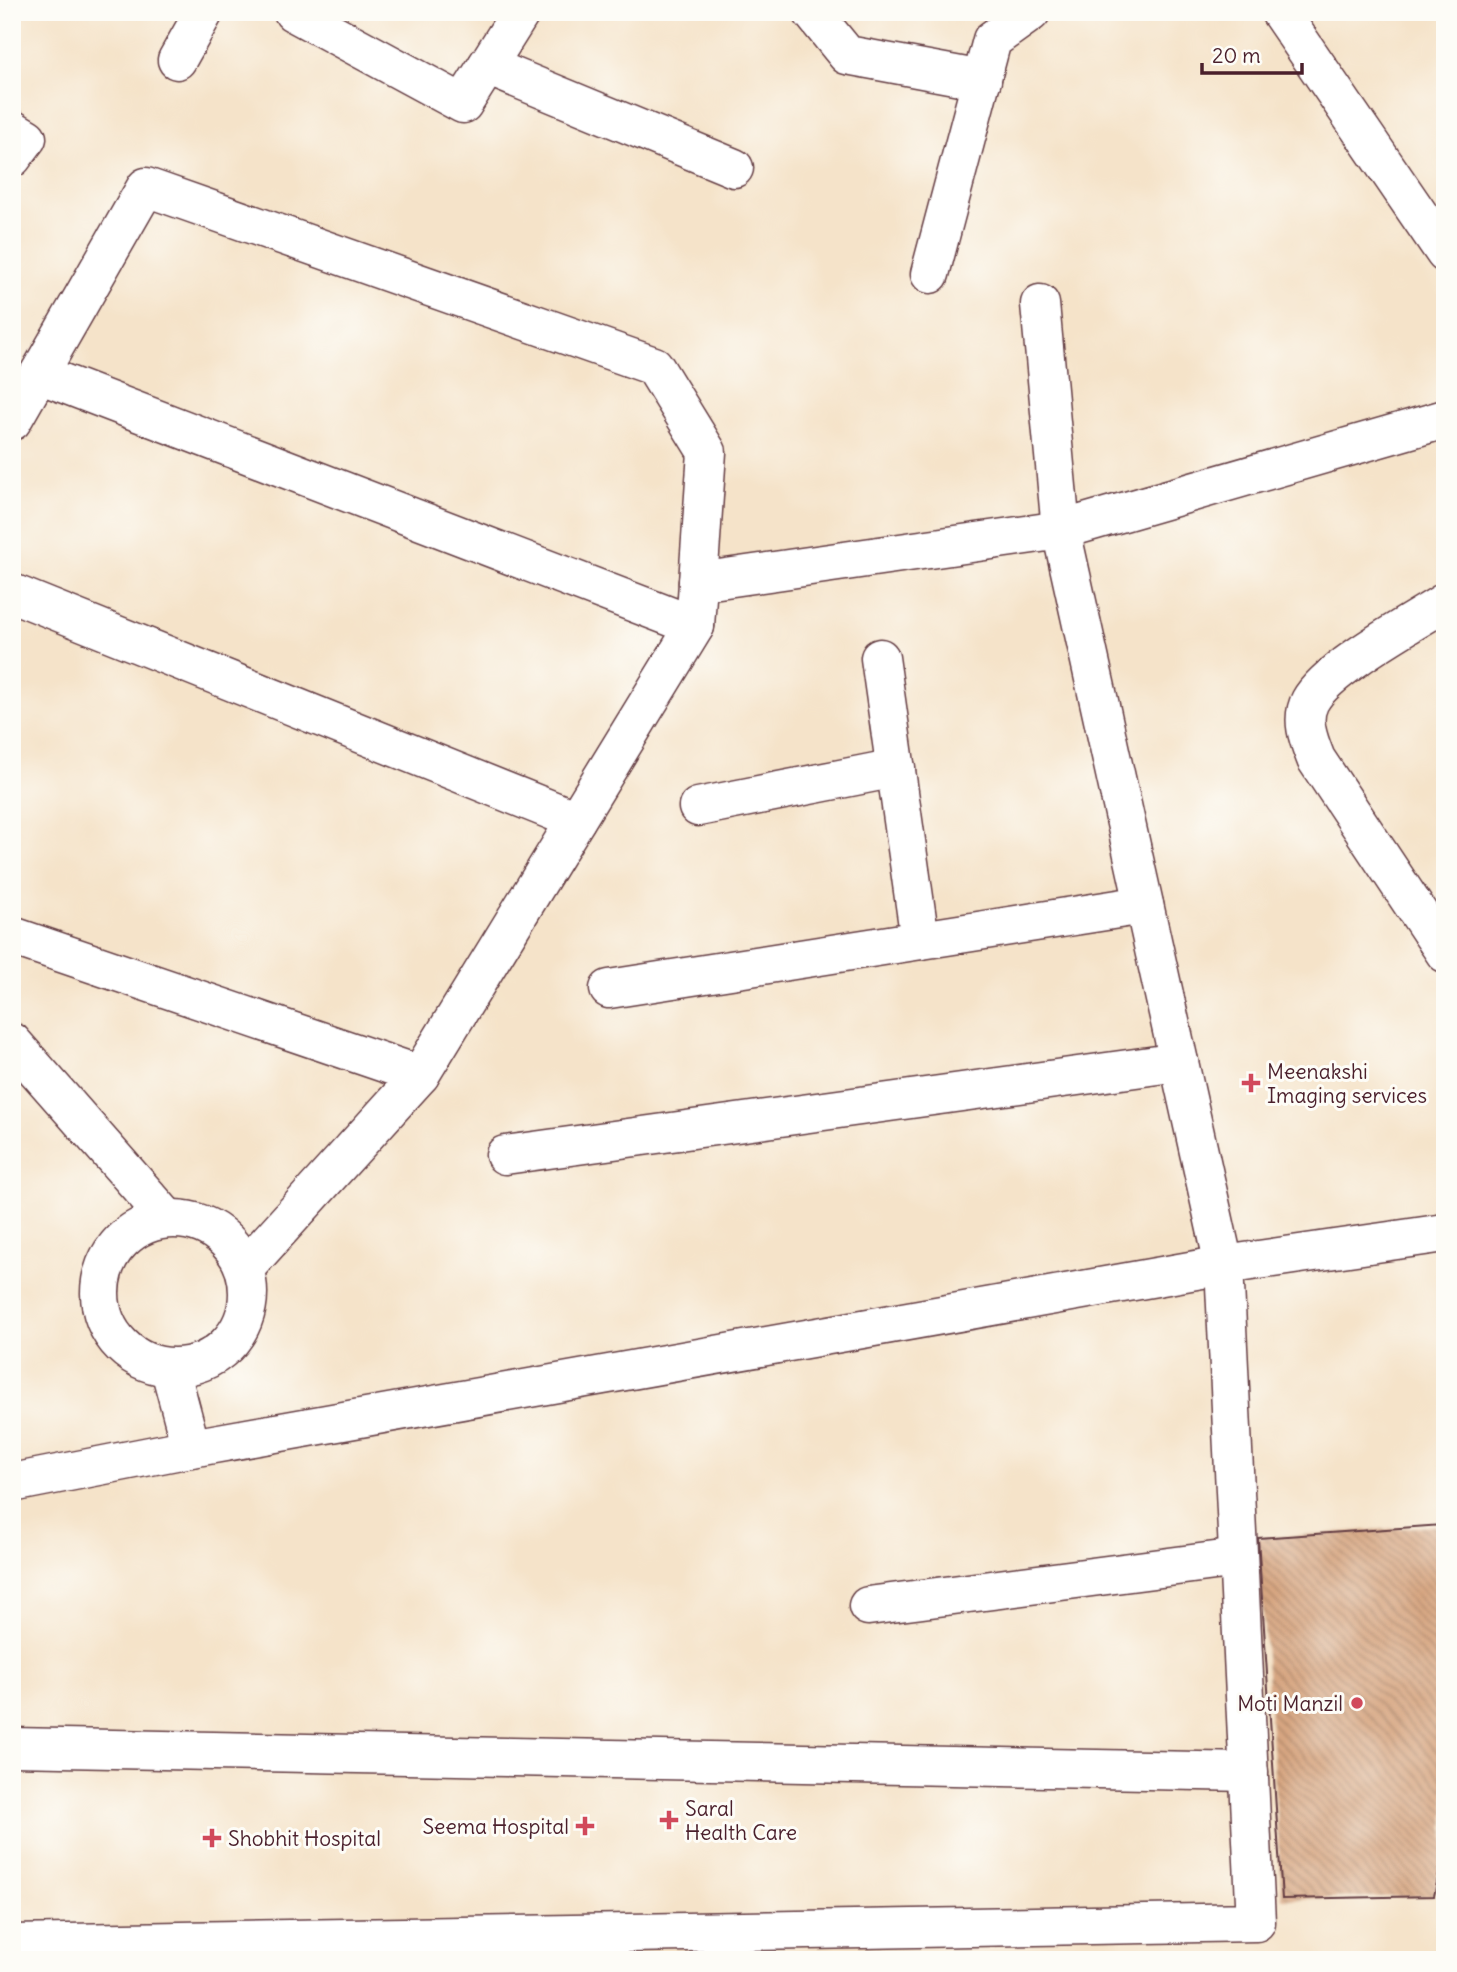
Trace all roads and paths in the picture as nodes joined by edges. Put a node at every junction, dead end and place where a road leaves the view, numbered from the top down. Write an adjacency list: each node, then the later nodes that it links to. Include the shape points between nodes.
1 (204, 12): 7 (street)
2 (293, 12): 8 (street, via 463,104)
3 (521, 12): 8 (street)
4 (812, 12): 9 (street, via 847,55)
5 (1031, 12): 9 (street, via 992,40)
6 (1280, 12): 13 (street)
7 (177, 60)
8 (487, 66): 12 (street)
9 (982, 80): 14 (street)
10 (12, 129): 11 (street, via 27,138)
11 (12, 158)
12 (733, 168)
13 (1445, 253)
14 (930, 274)
15 (1040, 304): 19 (street)
16 (39, 374): 18 (street); 20 (street, via 146,187 654,366 707,452); 23 (street)
17 (1445, 419): 19 (street)
18 (12, 421)
19 (1061, 530): 20 (street); 28 (street)
20 (698, 582): 23 (street)
21 (12, 593): 27 (street)
22 (1445, 602): 31 (street, via 1325,683 1309,702 1305,728 1316,759)
23 (695, 626): 27 (street)
24 (880, 658): 25 (street)
25 (896, 768): 26 (street); 30 (street)
26 (698, 807)
27 (576, 820): 35 (street)
28 (1144, 905): 30 (street); 34 (street)
29 (12, 936): 35 (street)
30 (920, 940): 32 (street)
31 (1445, 953)
32 (609, 989)
33 (12, 1042): 37 (street)
34 (1179, 1062): 36 (street); 39 (street)
35 (420, 1075): 40 (street)
36 (505, 1155)
37 (167, 1218): 40 (street, via 194,1220 224,1236); 41 (street, via 144,1224 115,1247 100,1281 105,1322 128,1353)
38 (1445, 1233): 39 (street)
39 (1224, 1265): 42 (street); 44 (street)
40 (245, 1268): 41 (street, via 248,1310 229,1345 186,1368)
41 (170, 1369): 42 (street)
42 (191, 1448): 43 (street)
43 (12, 1483)
44 (1238, 1558): 45 (street); 47 (street)
45 (868, 1606)
46 (12, 1747): 47 (street)
47 (1248, 1772): 48 (street, via 1256,1922)
48 (12, 1944)

